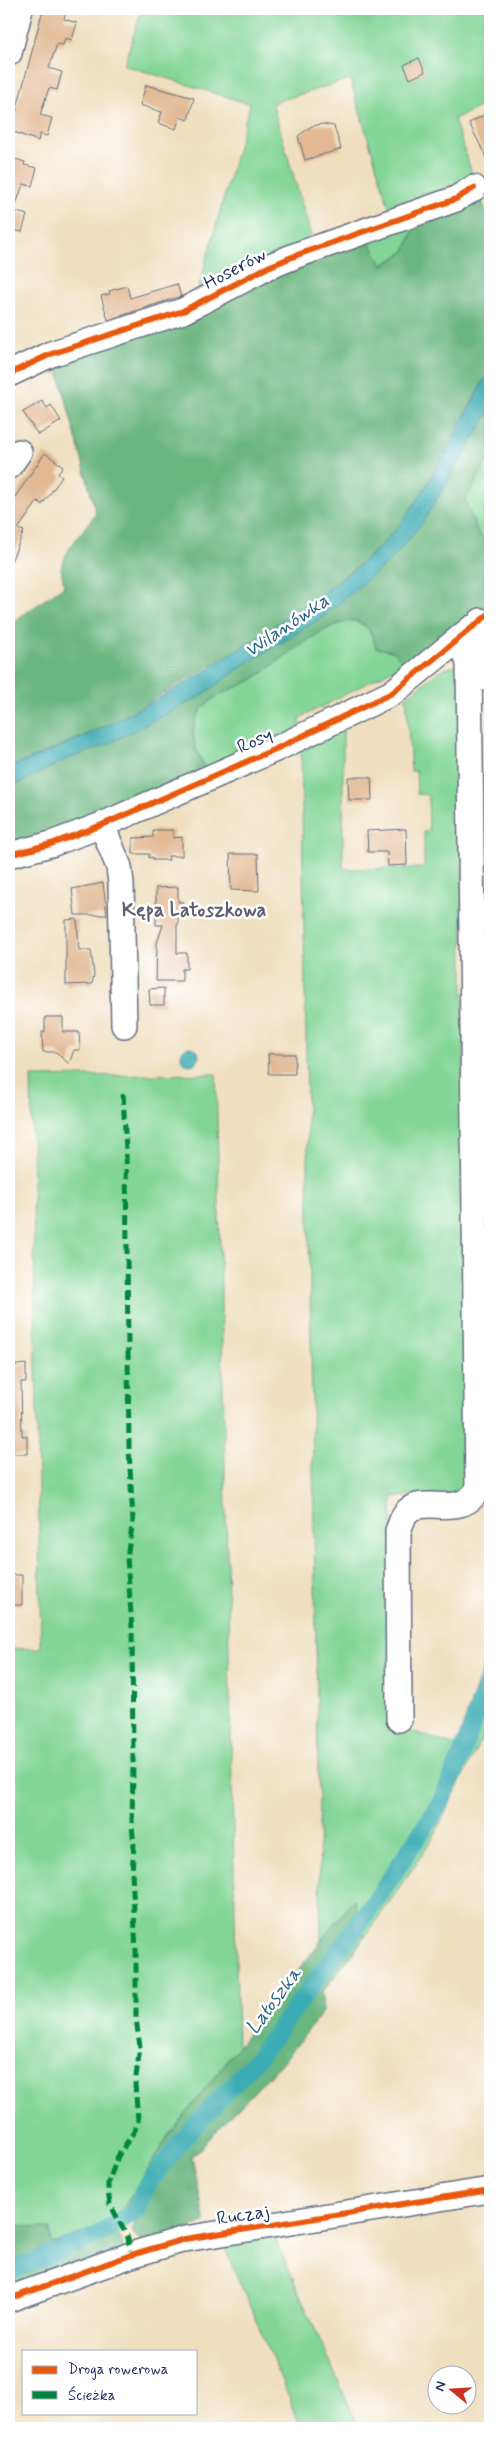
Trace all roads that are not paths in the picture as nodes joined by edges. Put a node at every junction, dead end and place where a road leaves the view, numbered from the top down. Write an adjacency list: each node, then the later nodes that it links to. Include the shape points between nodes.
1 (20, 9): 2 (street)
2 (9, 53)
3 (474, 188): 4 (street, Hoserów, via 456,199 296,255 183,311 50,354)
4 (9, 374)
5 (485, 617): 6 (street, Rosy); 7 (street)
6 (460, 638): 8 (street, Rosy, via 392,693 280,747); 15 (street, via 469,663 478,1489 474,1497 465,1502 418,1506 409,1510 398,1531)
7 (486, 751): 10 (street)
8 (102, 825): 9 (street, Rosy, via 52,844); 11 (street, via 119,867 121,883)
9 (9, 855)
10 (488, 925): 12 (street)
11 (124, 1025)
12 (489, 1100): 13 (street)
13 (490, 1284): 14 (street)
14 (490, 1295)
15 (399, 1720)
16 (490, 2190): 17 (street, Ruczaj, via 184,2239 131,2254)
17 (9, 2299)

